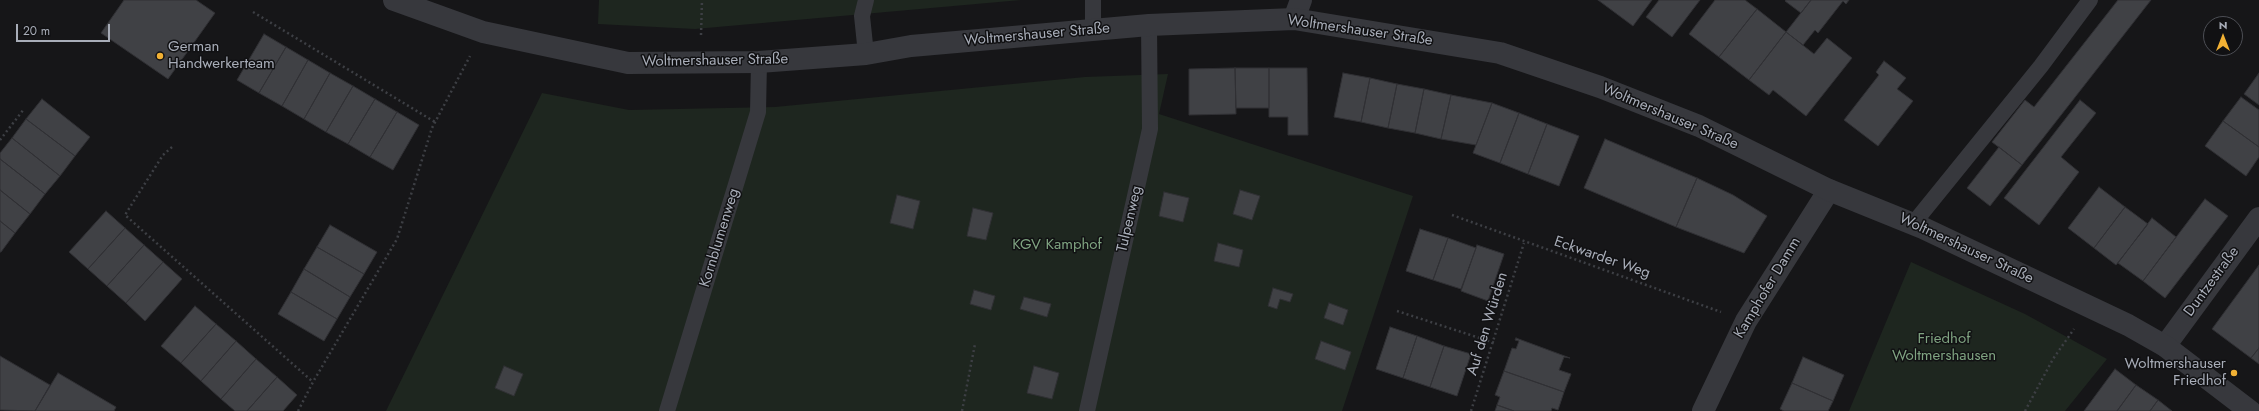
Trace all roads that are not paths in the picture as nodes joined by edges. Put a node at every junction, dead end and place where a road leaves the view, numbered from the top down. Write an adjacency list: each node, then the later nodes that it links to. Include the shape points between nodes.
1 (394, 0): 9 (street, Woltmershauser Straße, via 483,32 628,63)
2 (866, 0): 8 (lane, via 862,16)
3 (1093, 0): 7 (lane)
4 (2090, 0): 12 (lane, via 2041,66)
5 (1298, 9): 6 (street, Woltmershauser Straße); 10 (street, Woltmershauser Straße, via 1500,53 1699,126)
6 (1148, 25): 7 (street, Woltmershauser Straße); 15 (lane, Tulpenweg, via 1150,129)
7 (1093, 30): 8 (street, Woltmershauser Straße, via 911,46)
8 (866, 54): 9 (street, Woltmershauser Straße)
9 (759, 62): 14 (lane, Kornblumenweg, via 758,112)
10 (1829, 190): 12 (street, Woltmershauser Straße); 16 (street, Kamphofer Damm, via 1746,321)
11 (2259, 218): 13 (street, Duntzestraße)
12 (1913, 224): 13 (street, Woltmershauser Straße, via 2090,306)
13 (2165, 346): 17 (street, Woltmershauser Straße)
14 (667, 411)
15 (1087, 411)
16 (1703, 411)
17 (2250, 411)

